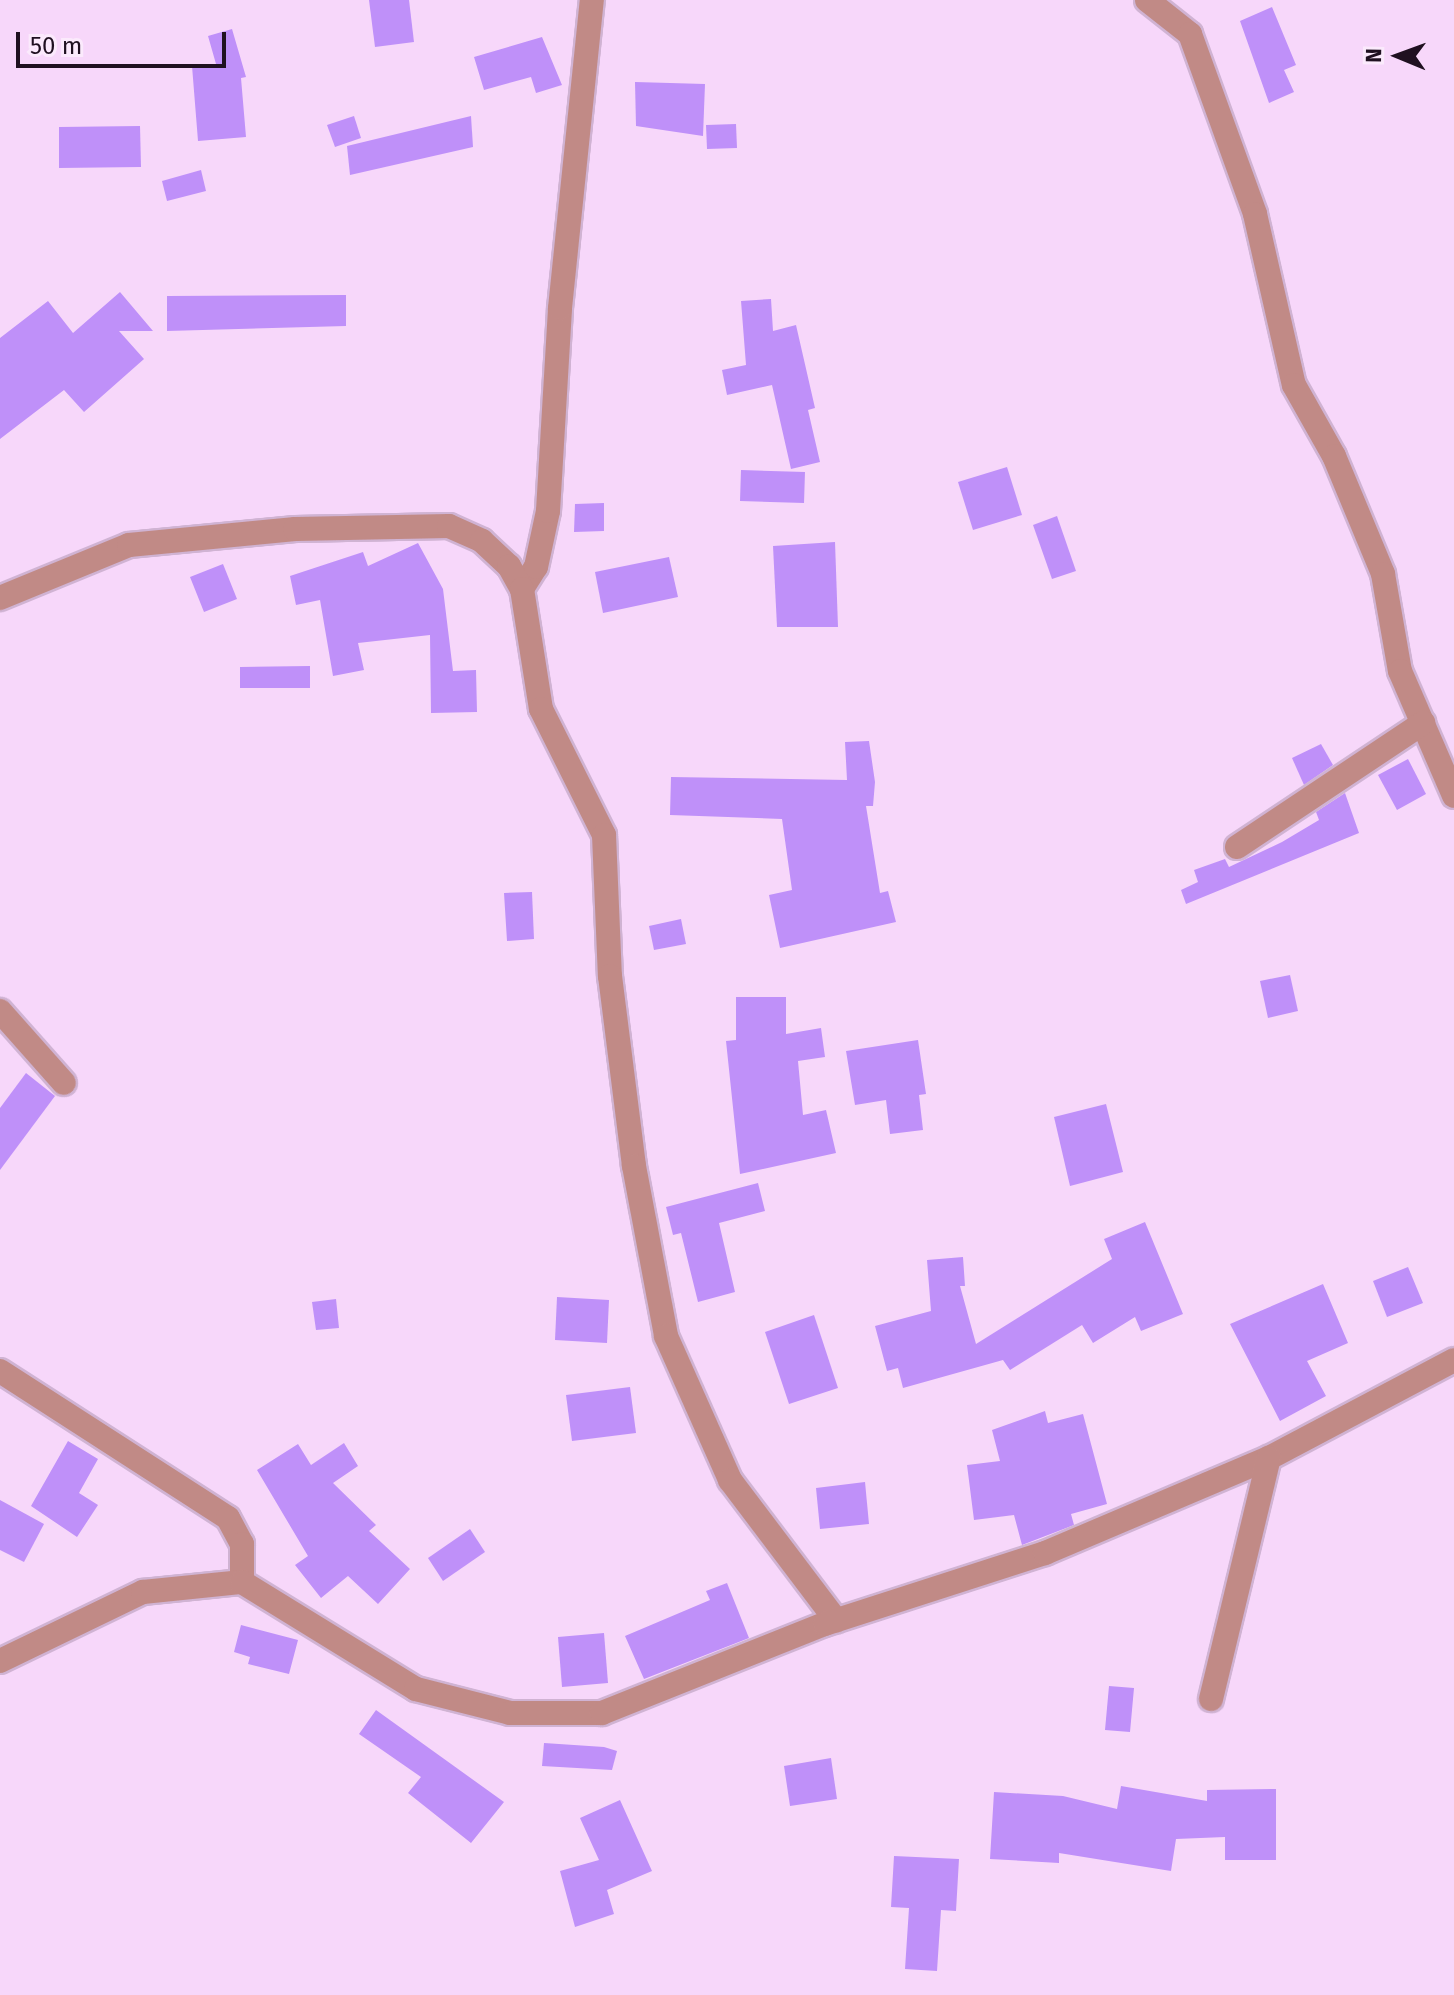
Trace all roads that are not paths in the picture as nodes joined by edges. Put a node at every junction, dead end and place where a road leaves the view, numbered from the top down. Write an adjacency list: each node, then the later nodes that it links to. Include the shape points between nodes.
1 (592, 0): 3 (street, via 560,308 548,511 536,567)
2 (1147, 0): 5 (street, via 1190,34 1255,214 1294,385 1334,456 1383,574 1400,671)
3 (522, 589): 4 (street, via 509,566 482,541 449,526 404,523 129,545); 14 (street, via 541,709 604,835 610,976 634,1166 666,1336 730,1480)
4 (0, 598)
5 (1423, 723): 6 (street); 7 (street)
6 (1454, 796)
7 (1237, 847)
8 (0, 1011): 9 (street)
9 (64, 1083)
10 (1454, 1360): 12 (street)
11 (0, 1371): 13 (street, via 228,1518 242,1544)
12 (1269, 1458): 14 (street, via 1045,1553); 16 (street)
13 (242, 1582): 14 (street, via 416,1689 553,1717 632,1703); 15 (street, via 143,1592)
14 (836, 1620)
15 (0, 1661)
16 (1211, 1699)

